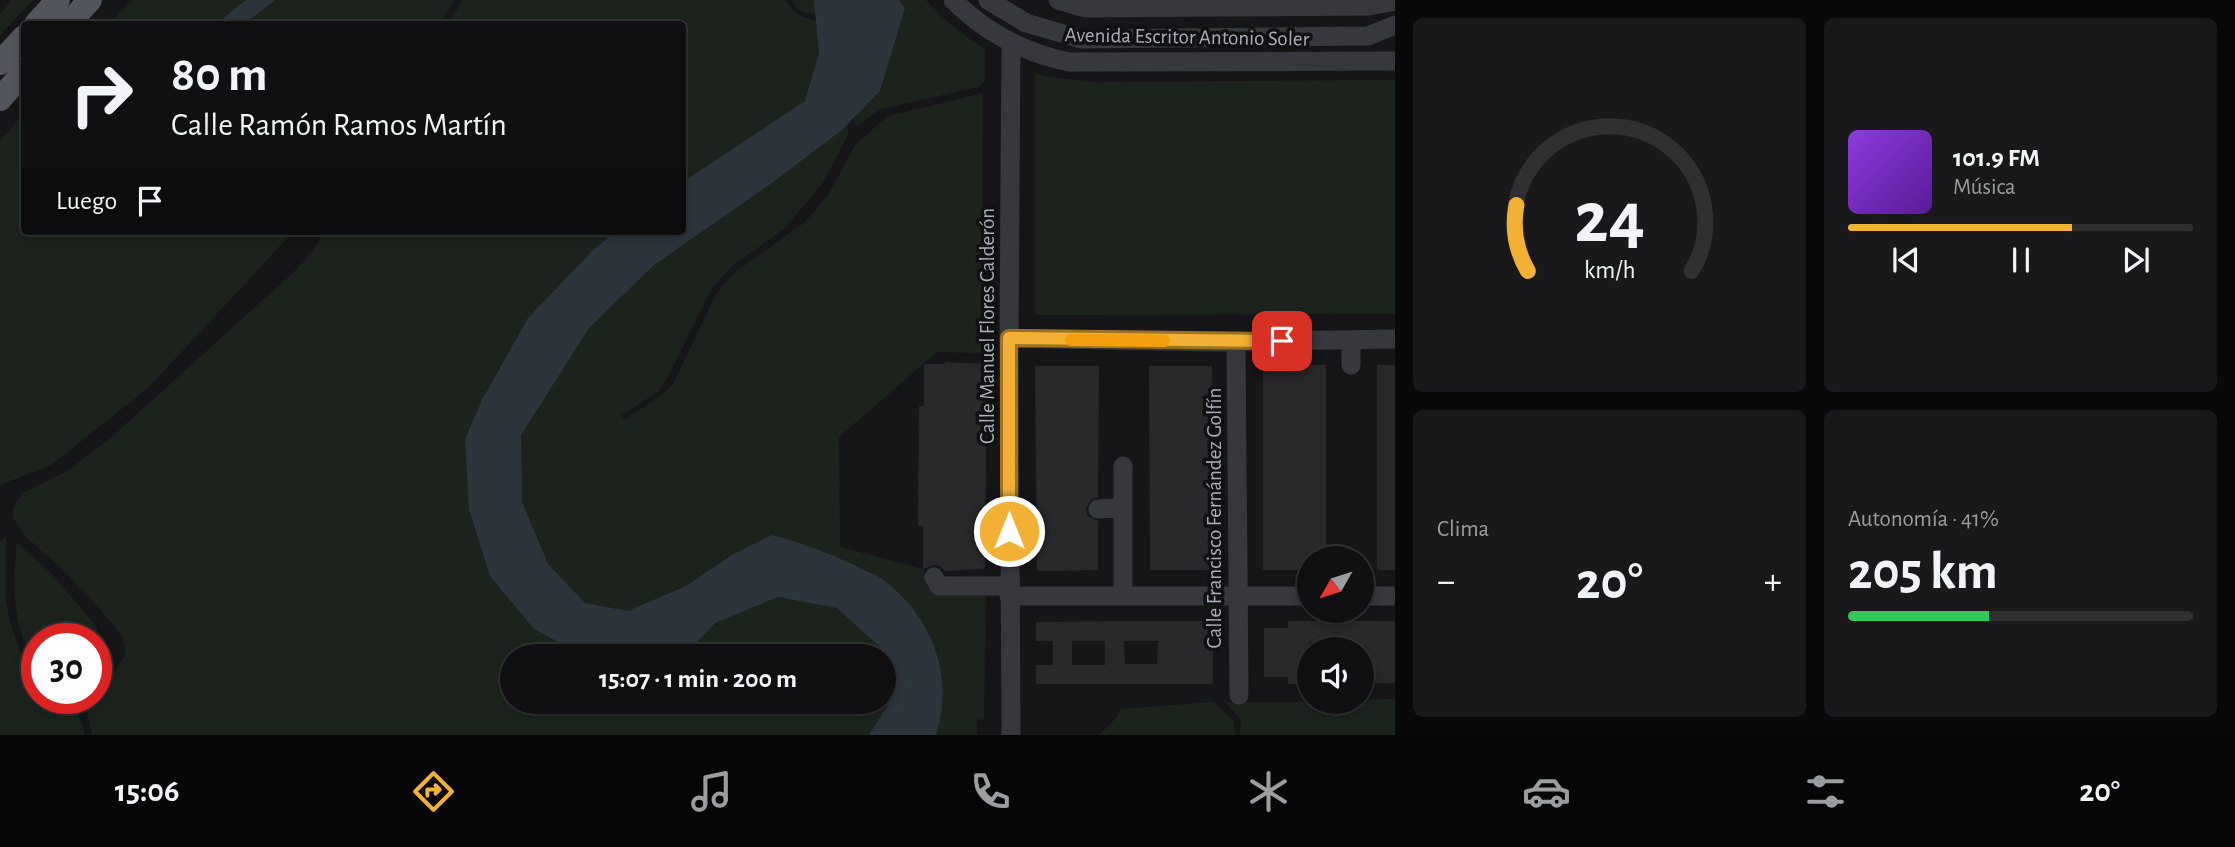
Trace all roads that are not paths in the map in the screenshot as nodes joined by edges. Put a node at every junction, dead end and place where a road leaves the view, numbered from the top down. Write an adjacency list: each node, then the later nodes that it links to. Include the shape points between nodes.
1 (58, 0): 8 (main road)
2 (90, 0): 9 (main road)
3 (953, 0): 12 (street, Avenida Escritor Antonio Soler)
4 (988, 0): 10 (street, Avenida Escritor Antonio Soler, via 1026,23 1081,39 1368,36)
5 (1067, 1): 7 (street, Avenida Escritor Antonio Soler, via 1086,8)
6 (1395, 1): 7 (street, Avenida Escritor Antonio Soler, via 1368,6)
7 (1236, 3)
8 (39, 21)
9 (71, 21)
10 (1395, 25)
11 (21, 40): 14 (main road)
12 (1011, 43): 13 (street, Avenida Escritor Antonio Soler, via 1069,62); 17 (street, Calle Manuel Flores Calderón)
13 (1395, 61)
14 (0, 63)
15 (21, 75): 16 (main road)
16 (0, 99)
17 (1009, 338): 20 (street); 26 (street, Calle Manuel Flores Calderón)
18 (1395, 339): 19 (street)
19 (1351, 340): 20 (street); 21 (street)
20 (1236, 341): 28 (street, Calle Francisco Fernández Golfín)
21 (1351, 365)
22 (1123, 466): 23 (street)
23 (1123, 508): 24 (street); 27 (street)
24 (1098, 509)
25 (934, 577): 26 (street, via 939,586)
26 (1009, 591): 27 (street); 33 (street, Calle Manuel Flores Calderón)
27 (1123, 596): 28 (street)
28 (1237, 596): 29 (street); 32 (street, Calle Francisco Fernández Golfín)
29 (1297, 596)
30 (1374, 596): 31 (street)
31 (1395, 596)
32 (1239, 695)
33 (1011, 735)

